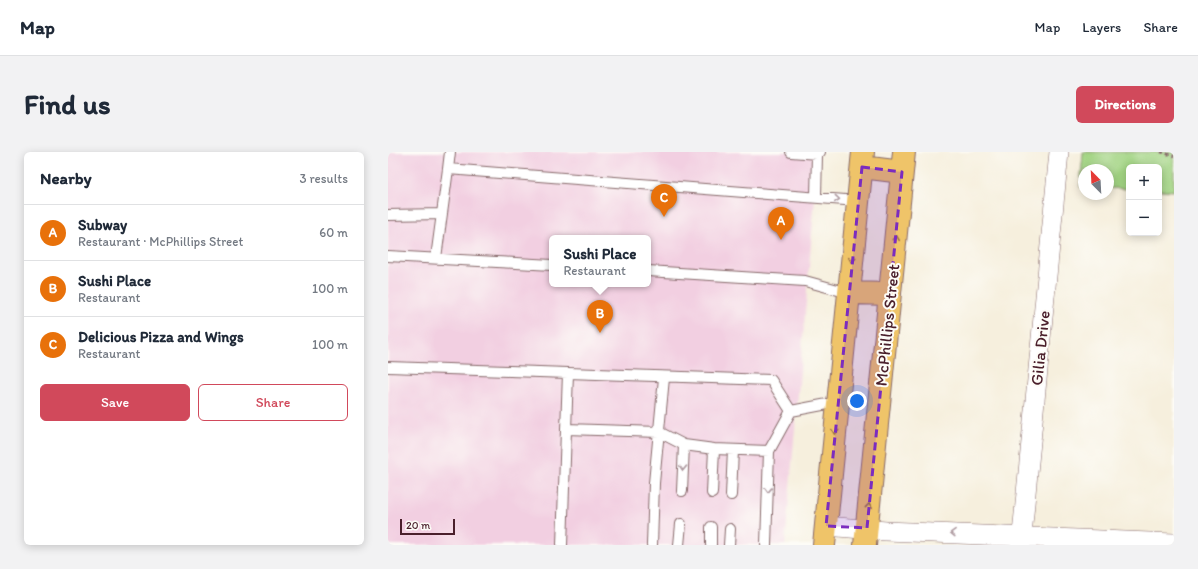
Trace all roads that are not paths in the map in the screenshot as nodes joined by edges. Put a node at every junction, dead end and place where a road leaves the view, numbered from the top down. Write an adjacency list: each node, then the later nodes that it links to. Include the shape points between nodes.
1 (450, 152): 7 (lane)
2 (792, 152): 4 (lane)
3 (1059, 152): 37 (street, Gilia Drive)
4 (818, 153): 8 (lane)
5 (862, 159): 6 (main road); 9 (main road)
6 (903, 162): 17 (main road, McPhillips Street, one-way to 6)
7 (448, 169): 8 (lane); 10 (lane)
8 (816, 198): 9 (lane, one-way to 9)
9 (858, 201): 16 (main road, one-way to 16)
10 (442, 214): 11 (lane); 13 (lane)
11 (388, 215)
12 (388, 256): 13 (lane)
13 (436, 258): 14 (lane)
14 (549, 265)
15 (651, 271): 16 (lane, via 805,281)
16 (849, 293): 17 (main road); 21 (main road)
17 (890, 294): 36 (main road, McPhillips Street, one-way to 17)
18 (388, 367): 19 (lane)
19 (568, 374): 20 (lane); 23 (lane)
20 (664, 378): 22 (lane, via 771,380); 24 (lane)
21 (838, 402): 22 (lane); 35 (main road, one-way to 35)
22 (791, 411): 28 (lane)
23 (566, 429): 24 (lane); 39 (lane)
24 (659, 432): 25 (lane); 40 (lane)
25 (684, 446): 26 (lane); 29 (lane, one-way to 29)
26 (714, 449): 27 (lane); 30 (lane)
27 (733, 450): 28 (lane); 31 (lane)
28 (769, 451): 44 (lane, one-way to 44)
29 (682, 491)
30 (712, 493)
31 (730, 495)
32 (681, 524): 41 (lane)
33 (711, 527): 42 (lane)
34 (730, 529): 43 (lane)
35 (825, 535): 36 (street)
36 (866, 537): 37 (street, one-way to 36)
37 (1021, 540): 38 (street)
38 (1174, 543)
39 (562, 545)
40 (652, 545)
41 (679, 545)
42 (710, 545)
43 (729, 545)
44 (766, 545)

